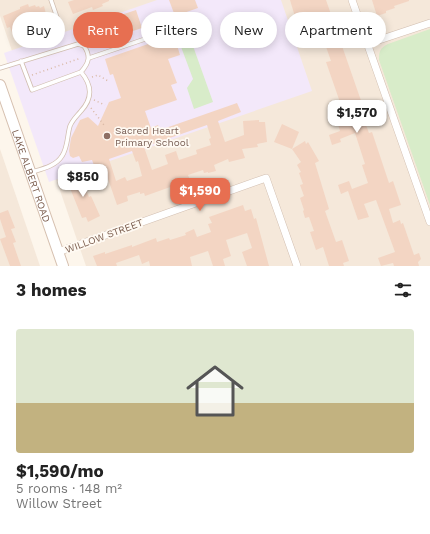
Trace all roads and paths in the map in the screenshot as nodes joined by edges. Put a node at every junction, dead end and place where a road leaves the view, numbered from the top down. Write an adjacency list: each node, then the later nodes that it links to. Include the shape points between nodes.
1 (51, 0): 3 (lane)
2 (352, 0): 4 (street)
3 (55, 12)
4 (356, 12)
5 (430, 23): 6 (street)
6 (386, 38)
7 (141, 40): 9 (lane)
8 (368, 48): 20 (street)
9 (89, 58): 10 (lane, via 84,46 78,44); 12 (lane)
10 (21, 61): 11 (lane); 12 (lane, via 32,90)
11 (0, 68)
12 (81, 72): 19 (lane, via 91,90 83,110 74,118 62,157 50,166)
13 (92, 77): 14 (path, via 98,75)
14 (108, 81)
15 (0, 85): 17 (main road, LAKE ALBERT ROAD)
16 (93, 99): 18 (path)
17 (3, 105): 19 (main road, LAKE ALBERT ROAD)
18 (105, 105)
19 (31, 173): 21 (main road, LAKE ALBERT ROAD)
20 (430, 222)
21 (58, 252): 22 (main road, LAKE ALBERT ROAD); 23 (street, WILLOW STREET, via 266,178)
22 (63, 266)
23 (297, 266)

